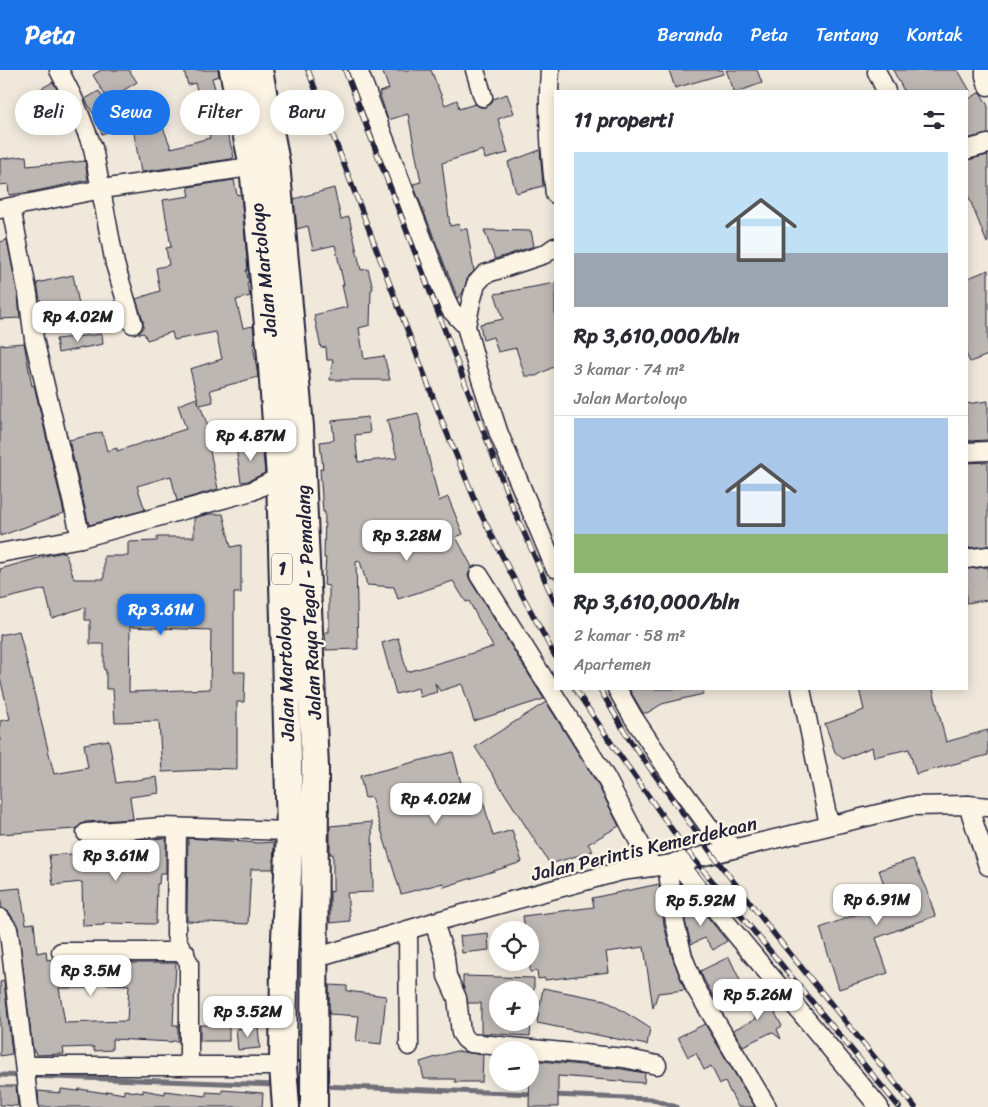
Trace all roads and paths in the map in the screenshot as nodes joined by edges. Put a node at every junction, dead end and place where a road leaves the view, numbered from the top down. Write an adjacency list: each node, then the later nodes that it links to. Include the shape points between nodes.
1 (59, 70): 16 (street, via 93,148)
2 (233, 70): 14 (highway, Jalan Martoloyo / 1)
3 (259, 70): 14 (highway, Jalan Raya Tegal - Pemalang / 1)
4 (358, 70): 20 (street, via 445,297)
5 (475, 70): 11 (street)
6 (550, 70): 15 (street, via 549,138)
7 (986, 70): 9 (street)
8 (877, 72): 10 (street)
9 (988, 86)
10 (886, 90)
11 (484, 98)
12 (988, 144): 13 (street)
13 (968, 149)
14 (264, 164): 16 (street); 23 (highway, Jalan Martoloyo / 1); 47 (highway, Jalan Raya Tegal - Pemalang / 1, via 300,427 315,767)
15 (554, 185)
16 (102, 189): 17 (street); 19 (street, via 115,264)
17 (5, 208): 24 (street, via 28,294 34,338)
18 (554, 248): 20 (street, via 546,254 485,274 476,284)
19 (133, 324)
20 (466, 326): 25 (street, via 499,434)
21 (988, 451): 22 (street)
22 (968, 452)
23 (280, 477): 24 (street, via 252,491); 37 (highway, Jalan Martoloyo / 1)
24 (82, 538): 26 (street)
25 (549, 542): 29 (street)
26 (0, 553)
27 (988, 556): 28 (street)
28 (968, 559)
29 (554, 564)
30 (479, 575): 40 (street, via 606,778)
31 (618, 690): 39 (street, via 676,782 713,832)
32 (800, 690): 35 (street)
33 (968, 805): 34 (street, Jalan Perintis Kemerdekaan); 35 (street, Jalan Perintis Kemerdekaan, via 911,806); 41 (street)
34 (988, 807)
35 (829, 826): 39 (street, Jalan Perintis Kemerdekaan)
36 (177, 828): 37 (street); 38 (street); 46 (street, via 176,935)
37 (290, 831): 48 (highway, Jalan Martoloyo / 1)
38 (86, 833)
39 (735, 848): 40 (street, Jalan Perintis Kemerdekaan)
40 (665, 865): 43 (street, Jalan Perintis Kemerdekaan, via 621,871); 56 (street, via 674,923 695,987); 57 (street)
41 (988, 866)
42 (0, 918): 53 (street, via 8,929 10,941)
43 (434, 922): 44 (street, Jalan Perintis Kemerdekaan); 51 (street, via 445,957 447,976 457,998 462,1033 470,1043 624,1058)
44 (408, 930): 47 (street, Jalan Perintis Kemerdekaan); 49 (street)
45 (61, 952): 46 (street)
46 (185, 952): 50 (street, via 189,963)
47 (314, 958): 48 (highway); 54 (highway, Jalan Raya Tegal - Pemalang / 1)
48 (284, 960): 52 (highway, Jalan Martoloyo / 1)
49 (409, 1046)
50 (189, 1065): 52 (street); 53 (street)
51 (657, 1065)
52 (283, 1068): 55 (highway, 1)
53 (27, 1085)
54 (314, 1105)
55 (286, 1107)
56 (767, 1107)
57 (878, 1107)

